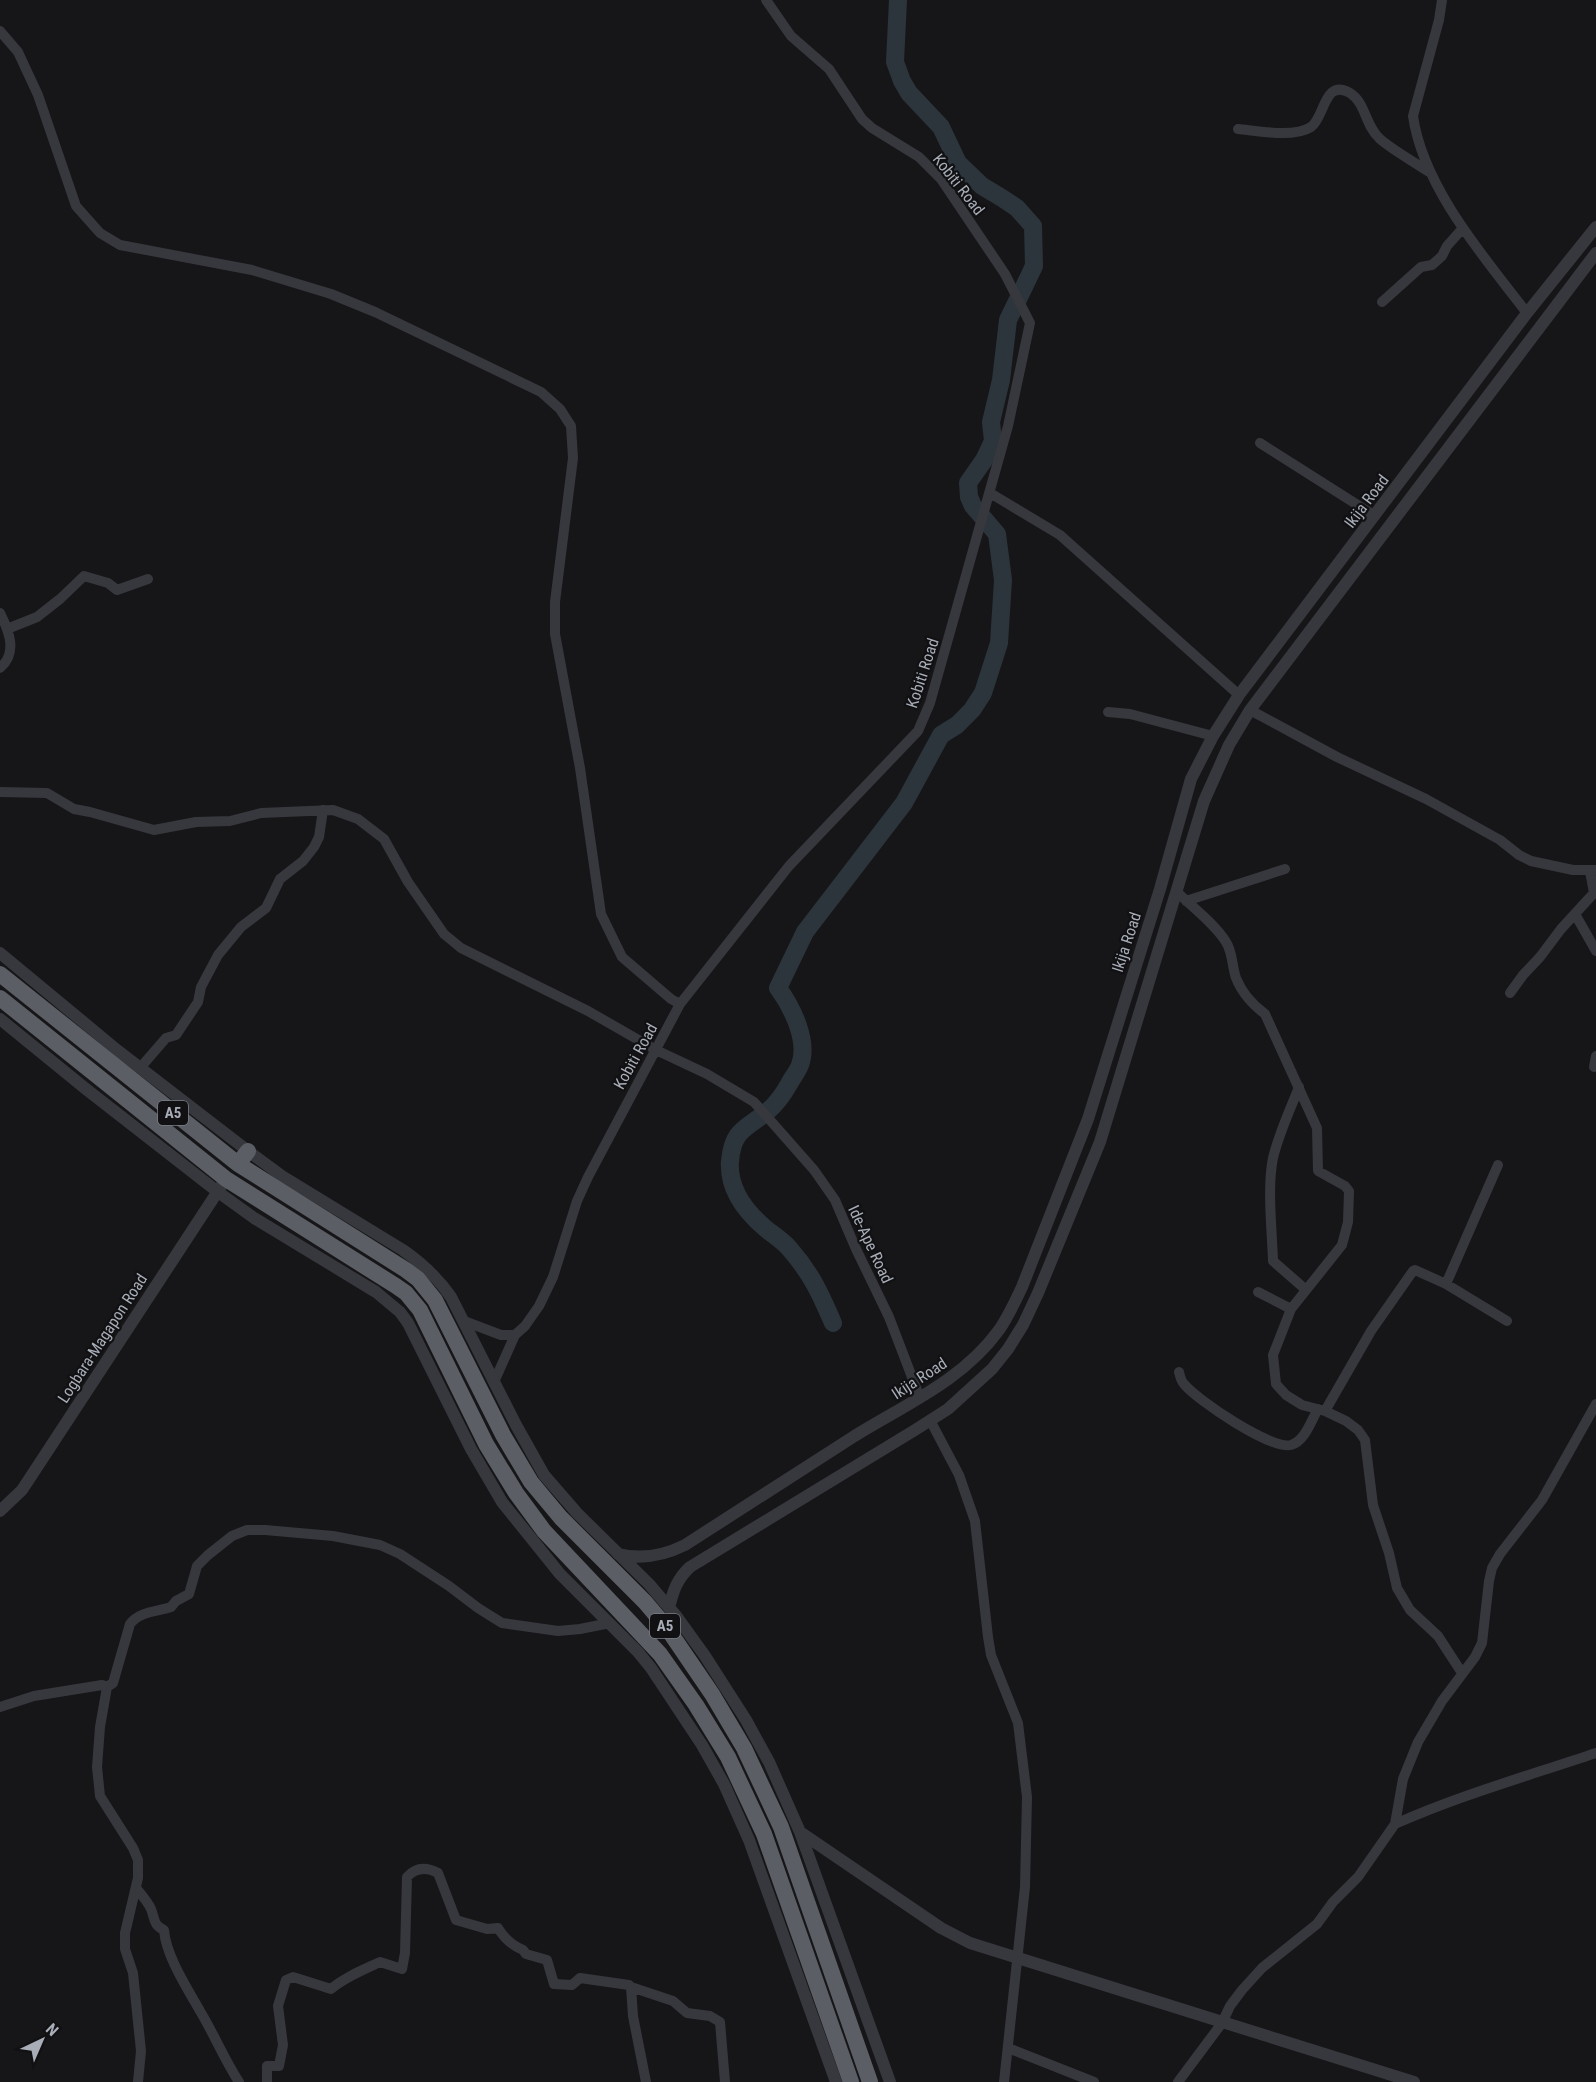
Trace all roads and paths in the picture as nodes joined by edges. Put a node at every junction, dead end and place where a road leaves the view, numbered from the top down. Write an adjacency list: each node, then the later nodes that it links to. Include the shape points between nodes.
1 (766, 0): 12 (street, Kobiti Road, via 791,36 829,69 862,119 919,157 941,179 988,248 1030,323)
2 (1442, 0): 5 (street, via 1413,116)
3 (0, 31): 33 (street, via 18,52 38,95 76,206 100,233 120,245 252,270 331,294 541,392 560,409 571,426 573,458 555,602 555,634 601,914 622,957)
4 (1238, 129): 5 (street, via 1297,132 1311,127 1319,118 1329,94 1345,91 1360,103 1379,138)
5 (1429, 172): 7 (street)
6 (1596, 227): 10 (street, Ikija Road)
7 (1463, 228): 9 (street, via 1442,256 1432,265 1422,267); 10 (street)
8 (1596, 253): 19 (street, Ikija Road)
9 (1382, 302)
10 (1527, 313): 13 (street, Ikija Road)
11 (1260, 443): 13 (street)
12 (990, 493): 18 (street, via 1060,535); 33 (street, Kobiti Road, via 930,703 918,731 789,866)
13 (1375, 516): 18 (street, Ikija Road)
14 (148, 579): 16 (street, via 117,590 84,576 37,617)
15 (0, 613): 16 (street)
16 (7, 629): 17 (street, via 11,656)
17 (0, 668)
18 (1239, 695): 21 (street, Ikija Road)
19 (1250, 710): 25 (street, via 1426,799 1531,861); 26 (street, Ikija Road, via 1203,801)
20 (1108, 712): 21 (street)
21 (1213, 736): 50 (street, Ikija Road, via 1191,779 1088,1119 1022,1287 998,1332 980,1352)
22 (0, 792): 23 (street, Ide-Ape Road, via 47,793 74,809 154,830 196,822 230,821 261,813)
23 (323, 810): 35 (street, Ide-Ape Road, via 358,819 384,840 444,934 461,948 588,1011); 36 (street, via 314,847 280,879 266,908 241,927 218,955 201,987 198,1002 176,1035 166,1038)
24 (1285, 869): 26 (street)
25 (1593, 870): 27 (street, via 1594,893)
26 (1181, 896): 37 (street, via 1228,944 1236,979 1265,1014); 53 (street, Ikija Road, via 1100,1142 1023,1325 992,1369)
27 (1575, 914): 28 (street); 31 (street)
28 (1596, 951)
29 (0, 953): 36 (street)
30 (0, 974): 38 (highway, A5)
31 (1510, 993)
32 (0, 998): 40 (highway, A5)
33 (680, 1004): 35 (street, Kobiti Road)
34 (0, 1018): 40 (street, via 86,1089)
35 (656, 1050): 47 (street, Kobiti Road, via 588,1177 539,1306); 50 (street, Ide-Ape Road, via 754,1102 814,1170 835,1200 889,1317)
36 (140, 1068): 38 (street)
37 (1299, 1087): 42 (street, via 1273,1161 1271,1212 1274,1261); 42 (street, via 1317,1128 1318,1171 1345,1186 1350,1196 1342,1245)
38 (243, 1158): 45 (street, via 282,1176 420,1262 438,1279); 78 (highway, A5, via 418,1280 435,1300 531,1482 561,1518 645,1602 712,1694 753,1765 781,1827)
39 (1498, 1164): 41 (street)
40 (222, 1185): 54 (street, Logbara-Magapon Road, via 22,1490); 56 (street, via 254,1218 376,1292 400,1312 476,1458 502,1502); 77 (highway, A5, via 406,1293 425,1320 486,1444 516,1493 544,1531 660,1654 690,1696 737,1774 764,1834)
41 (1446, 1284): 46 (street); 52 (street, via 1413,1271)
42 (1305, 1289): 44 (street)
43 (1258, 1292): 44 (street)
44 (1291, 1309): 52 (street, via 1273,1355 1276,1384 1302,1405)
45 (464, 1321): 47 (street, via 501,1335); 49 (street)
46 (1507, 1321)
47 (515, 1335): 49 (street, Kobiti Road)
48 (1179, 1372): 52 (street, via 1185,1386 1212,1407 1278,1444 1290,1445 1301,1439)
49 (494, 1382): 55 (street, via 544,1475)
50 (920, 1398): 57 (street, Ikija Road, via 685,1545 649,1557)
51 (1596, 1404): 60 (street, via 1542,1500 1492,1568 1482,1643)
52 (1321, 1410): 60 (street, via 1346,1421 1365,1440 1373,1504 1397,1588 1410,1610 1438,1636)
53 (930, 1420): 58 (street, Ikija Road, via 690,1567 676,1583); 67 (street, via 959,1475 975,1521 991,1655 1018,1723 1027,1797 1025,1887)
54 (0, 1511)
55 (577, 1514): 56 (street); 57 (street)
56 (537, 1548): 59 (street)
57 (618, 1554): 58 (street)
58 (669, 1608): 65 (street, via 746,1720)
59 (610, 1623): 61 (street, via 558,1631 502,1623 400,1554 380,1545 333,1536 247,1530 232,1536 201,1562 189,1594 171,1607 135,1618 113,1683); 76 (street, via 663,1684 724,1784 750,1840)
60 (1462, 1673): 64 (street, via 1425,1729 1409,1762)
61 (107, 1687): 62 (street); 66 (street, via 97,1767 100,1796 138,1860)
62 (0, 1707)
63 (1596, 1753): 64 (street, via 1512,1779)
64 (1395, 1824): 69 (street, via 1358,1877 1317,1924 1262,1968 1235,1998)
65 (800, 1832): 67 (street, via 951,1934); 79 (street)
66 (136, 1888): 71 (street, via 125,1949 133,1973 141,2051); 72 (street, via 152,1910 157,1926 164,1930 165,1942 190,1995)
67 (1017, 1958): 69 (street); 70 (street)
68 (631, 1988): 73 (street, via 580,1978 572,1985 554,1984 547,1960 526,1954 498,1928 459,1921 438,1873 424,1868 407,1877 402,1970 380,1962 342,1979 331,1989 293,1977 286,1980 278,2006 282,2050 279,2066 267,2066); 74 (street); 75 (street, via 673,2001 687,2013 710,2016 720,2022)
69 (1222, 2023): 82 (street); 83 (street)
70 (1008, 2048): 80 (street); 81 (street)
71 (138, 2082)
72 (238, 2082)
73 (267, 2082)
74 (646, 2082)
75 (725, 2082)
76 (836, 2082)
77 (850, 2082)
78 (870, 2082)
79 (890, 2082)
80 (1004, 2082)
81 (1094, 2082)
82 (1178, 2082)
83 (1414, 2082)

